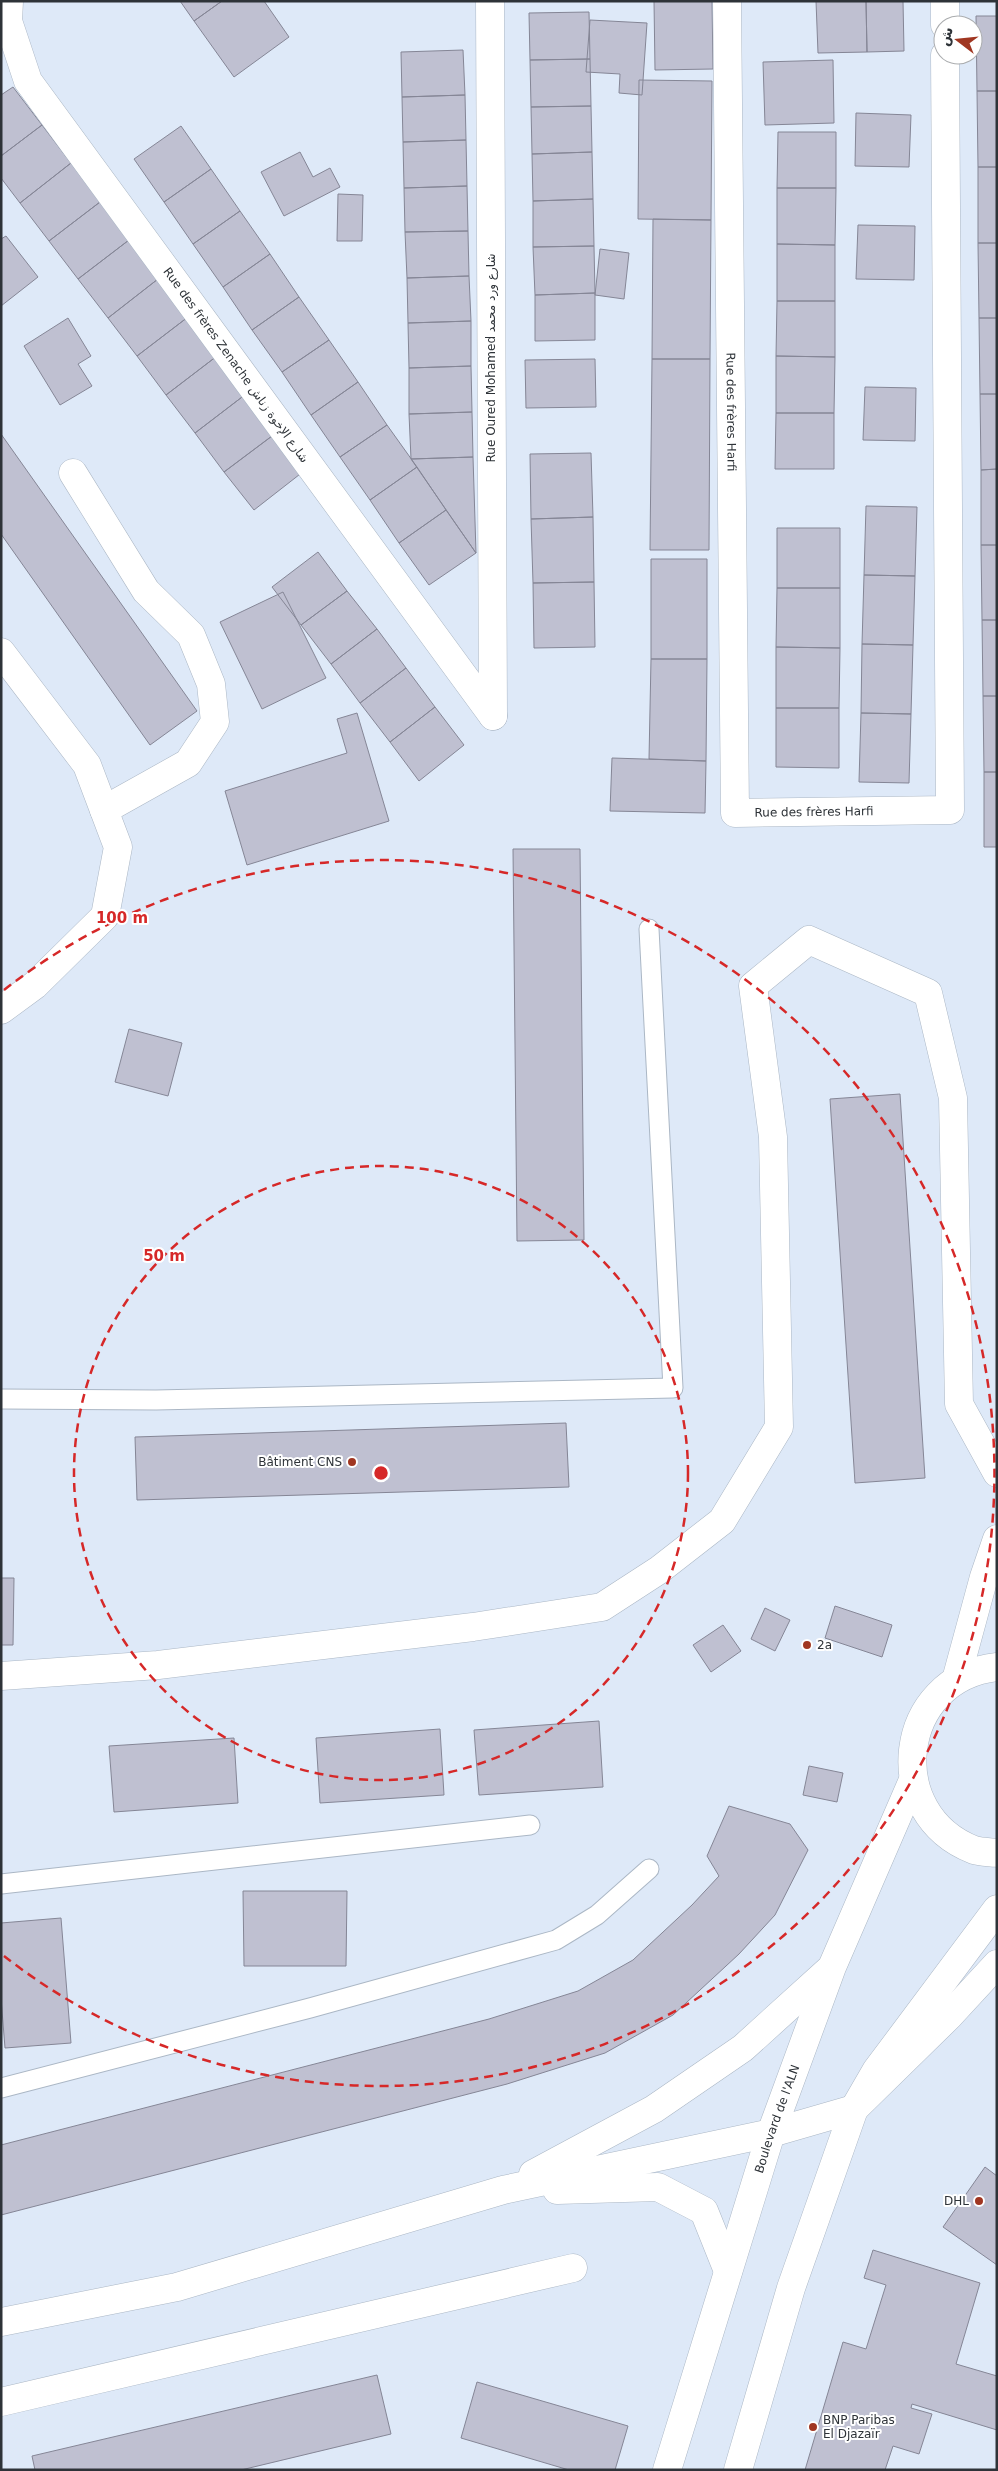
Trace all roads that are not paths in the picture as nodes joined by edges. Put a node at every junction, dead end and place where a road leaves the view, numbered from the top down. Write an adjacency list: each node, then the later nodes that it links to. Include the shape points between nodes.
1 (9, 1): 9 (street, Rue des frères Zenache شارع الإخوة زناش, via 8,21 28,81)
2 (490, 1): 9 (street, Rue Oured Mohamed شارع ورد محمد)
3 (726, 1): 6 (street, Rue des frères Harfi, via 735,813 950,810)
4 (945, 1): 5 (street)
5 (945, 15)
6 (945, 65)
7 (73, 473): 10 (street, via 146,592 191,635 211,684 216,722 188,762)
8 (1, 652): 10 (street, via 87,765)
9 (493, 716)
10 (104, 810): 12 (street, via 118,847 104,916 34,985)
11 (649, 929): 13 (lane, via 673,1388 166,1400)
12 (1, 1010)
13 (1, 1399)
14 (997, 1473): 17 (street, via 958,1404 953,1098 928,993 809,940 753,986 773,1137 779,1427 722,1521 659,1570 602,1607 473,1627 167,1663)
15 (997, 1539): 18 (street)
16 (997, 1667): 18 (street, via 981,1669)
17 (1, 1676)
18 (956, 1680): 19 (street, via 934,1699 919,1723 911,1751)
19 (913, 1780): 21 (street, via 925,1810 947,1834 975,1850); 26 (street, Boulevard de l'ALN)
20 (530, 1825): 23 (lane)
21 (997, 1853)
22 (650, 1869): 27 (lane, via 597,1915 556,1940)
23 (1, 1884)
24 (997, 1909): 28 (street, via 876,2071)
25 (997, 1964): 28 (street, via 937,2029)
26 (832, 1967): 29 (street, Boulevard de l'ALN); 30 (street, via 743,2048 654,2109)
27 (1, 2088)
28 (854, 2109): 29 (street); 36 (street, via 791,2288)
29 (771, 2133): 30 (street); 32 (street, Boulevard de l'ALN)
30 (503, 2190): 32 (street, via 658,2187 704,2211); 33 (street, via 177,2286)
31 (573, 2268): 34 (street)
32 (728, 2271): 35 (street, Boulevard de l'ALN)
33 (1, 2322)
34 (1, 2402)
35 (667, 2470)
36 (738, 2470)

